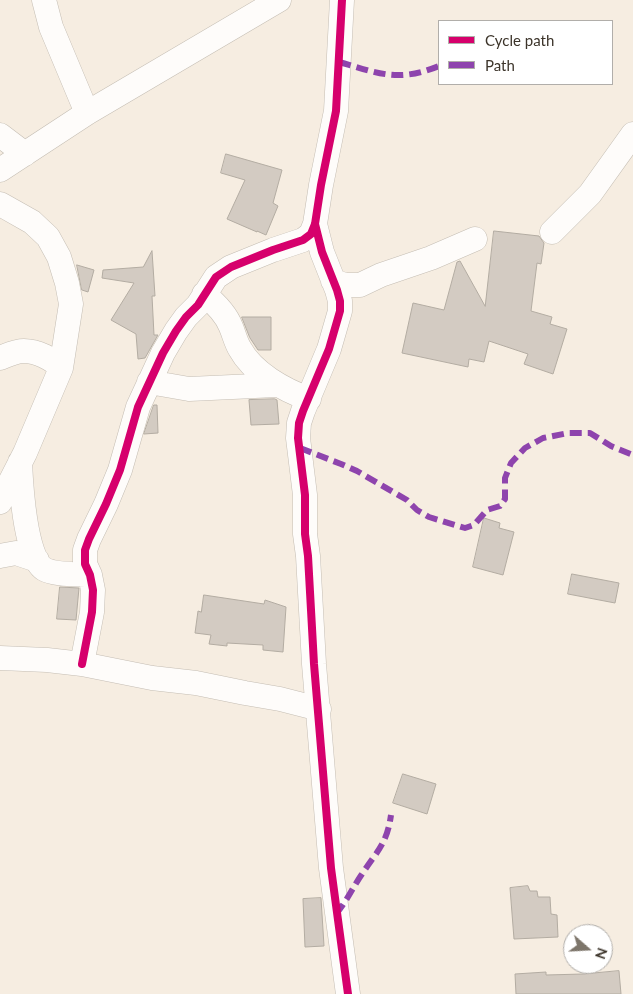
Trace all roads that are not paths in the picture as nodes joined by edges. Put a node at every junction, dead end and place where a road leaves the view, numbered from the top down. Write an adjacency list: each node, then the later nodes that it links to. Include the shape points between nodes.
1 (44, 0): 4 (street, via 51,27)
2 (279, 0): 4 (street)
3 (342, 0): 10 (street, via 336,111)
4 (87, 113): 7 (street)
5 (0, 135): 7 (street)
6 (630, 145): 11 (street, via 590,194)
7 (25, 154): 8 (street)
8 (0, 170)
9 (0, 204): 16 (street, via 32,222 48,237 58,257 71,304)
10 (316, 224): 13 (street); 14 (street, via 303,240 231,267 216,277)
11 (552, 232)
12 (474, 239): 13 (street, via 360,285)
13 (333, 281): 19 (street, via 340,311)
14 (204, 294): 17 (street, via 176,331); 18 (street, via 230,324 238,347 247,360)
15 (0, 358): 16 (street, via 24,351 55,362)
16 (61, 368): 20 (street)
17 (149, 382): 18 (street, via 189,389); 24 (street, via 116,479 85,550 85,564)
18 (276, 384): 19 (street)
19 (309, 399): 27 (street, via 299,423 298,438 305,495 305,534)
20 (20, 462): 21 (street); 23 (street, via 24,517)
21 (0, 502)
22 (0, 556): 23 (street, via 16,553)
23 (37, 560): 24 (street, via 46,570)
24 (90, 575): 26 (street, via 92,612)
25 (0, 658): 26 (street)
26 (82, 664): 27 (street, via 196,683)
27 (319, 709): 28 (street, via 331,868)
28 (348, 994)

